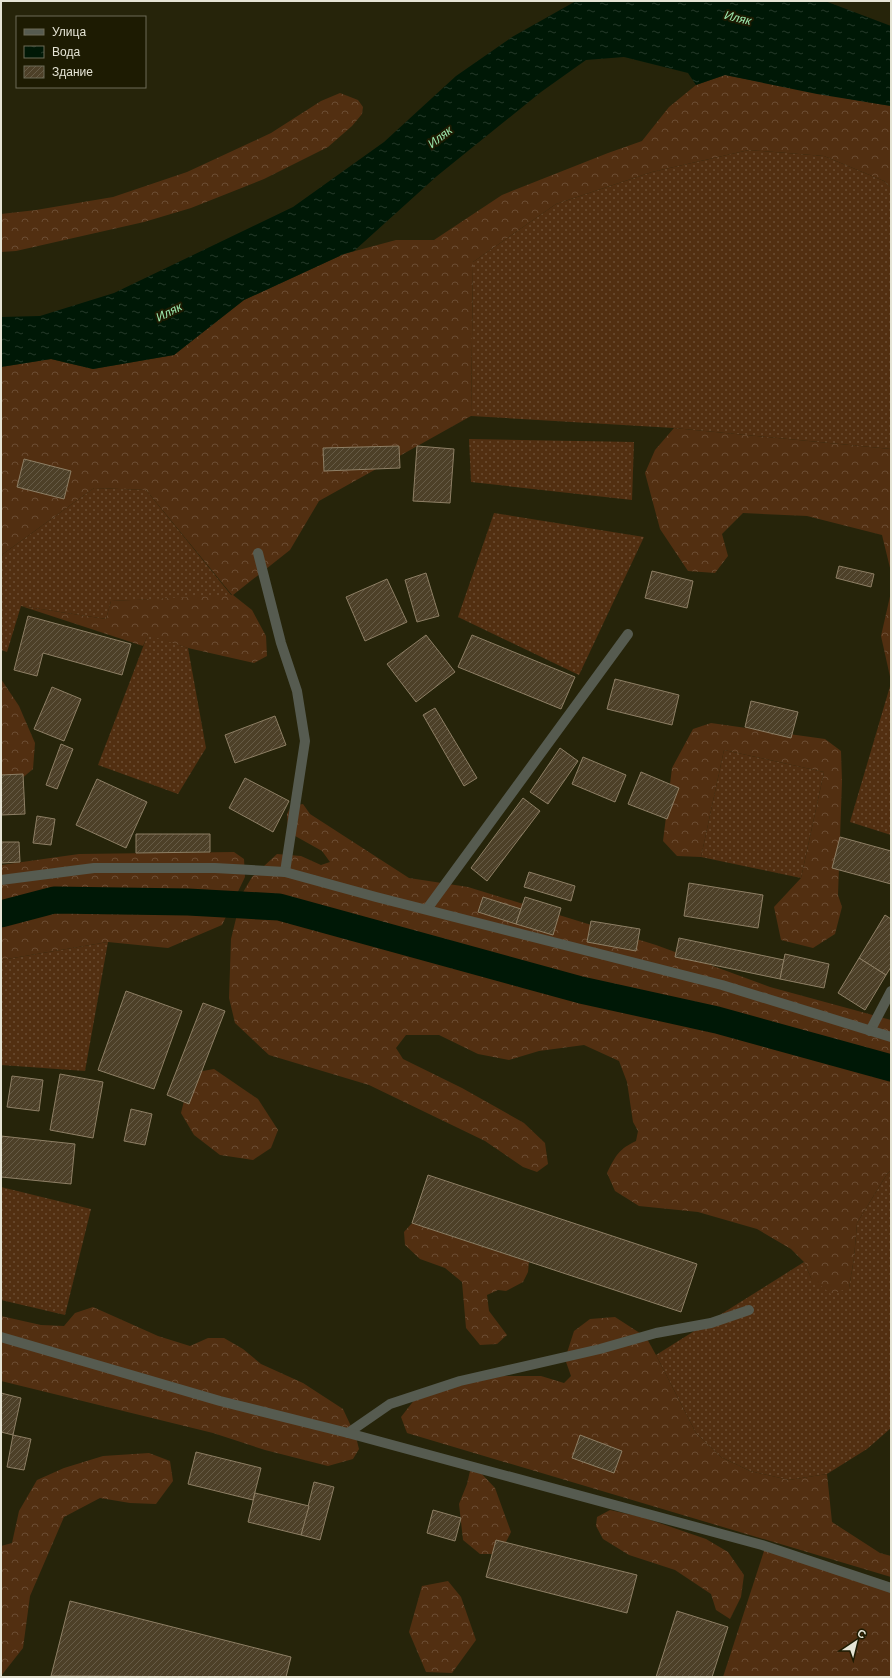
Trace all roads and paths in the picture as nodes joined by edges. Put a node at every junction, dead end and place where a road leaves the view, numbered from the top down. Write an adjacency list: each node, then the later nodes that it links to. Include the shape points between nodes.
1 (258, 553): 3 (street, via 297,691 305,741)
2 (628, 634): 5 (street)
3 (285, 872): 4 (street, via 214,868 94,868); 5 (street)
4 (1, 880)
5 (427, 909): 7 (street, via 722,985)
6 (891, 991): 7 (street)
7 (870, 1031): 8 (street)
8 (891, 1037)
9 (749, 1310): 11 (street, via 600,1349 460,1380 390,1404)
10 (1, 1337): 11 (street, via 220,1401)
11 (348, 1433): 12 (street, via 762,1545)
12 (891, 1588)

